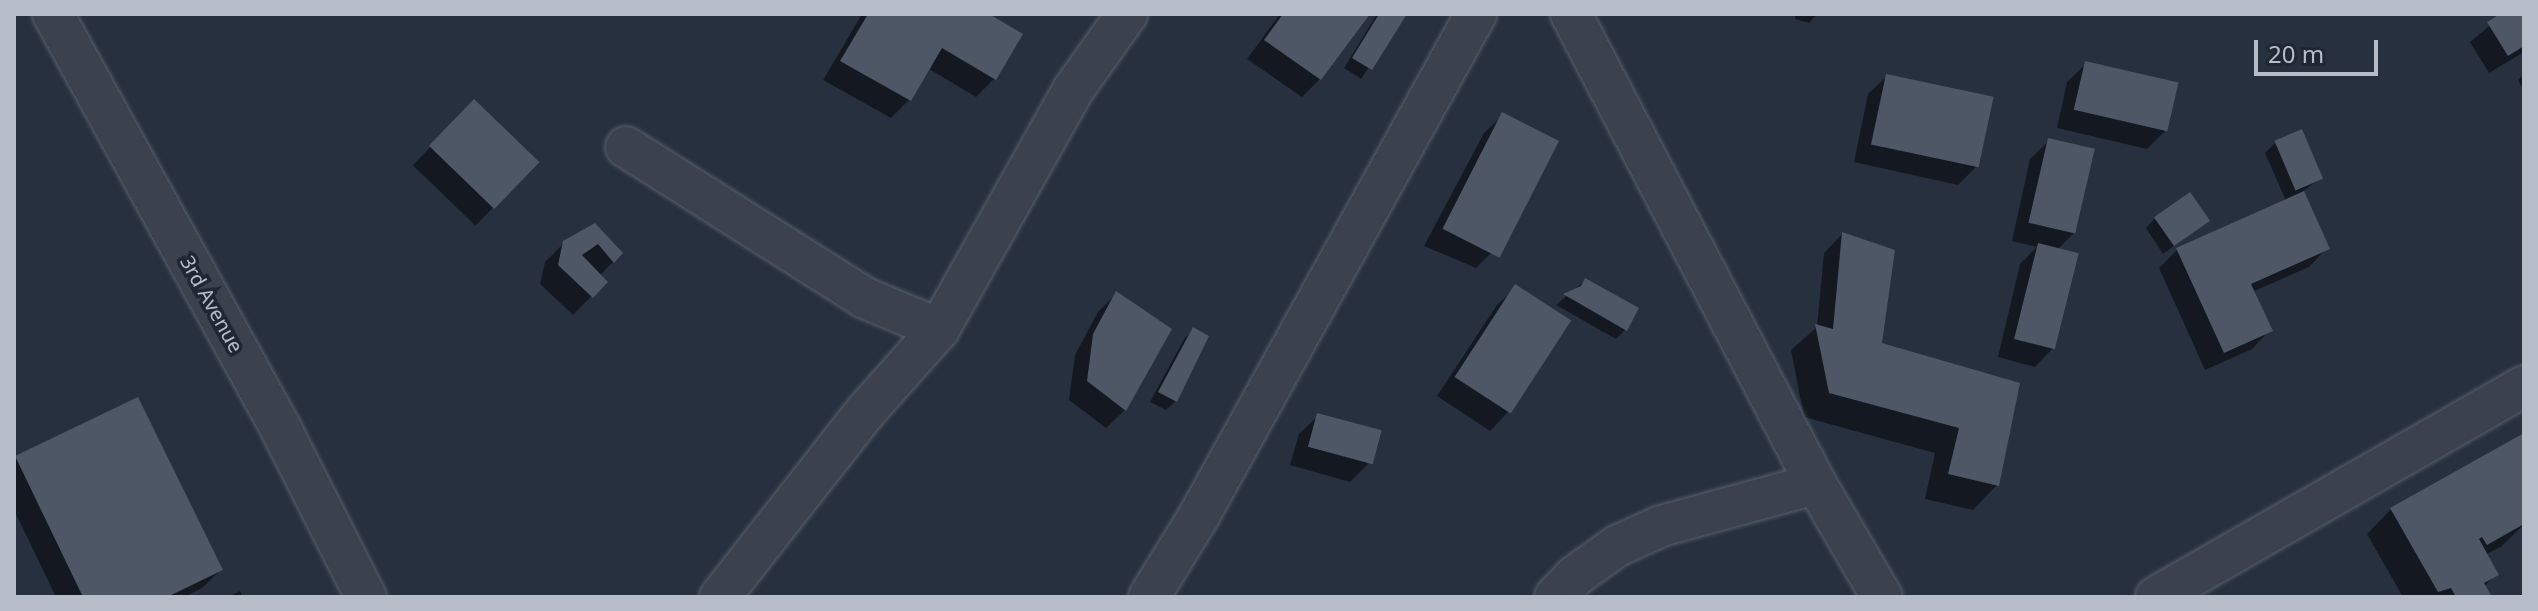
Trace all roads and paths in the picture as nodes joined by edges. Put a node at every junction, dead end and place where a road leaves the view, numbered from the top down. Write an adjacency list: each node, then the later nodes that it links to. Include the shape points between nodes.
1 (53, 14): 9 (street, 3rd Avenue, via 283,433)
2 (1127, 14): 6 (street, via 1073,90)
3 (1476, 14): 11 (street)
4 (1571, 14): 8 (street)
5 (626, 147): 6 (street, via 865,298)
6 (939, 329): 10 (street, via 866,411)
7 (2524, 386): 14 (street)
8 (1816, 484): 12 (street, via 1661,526 1617,546); 13 (street)
9 (366, 597)
10 (720, 597)
11 (1149, 597)
12 (1555, 597)
13 (1882, 597)
14 (2156, 597)

